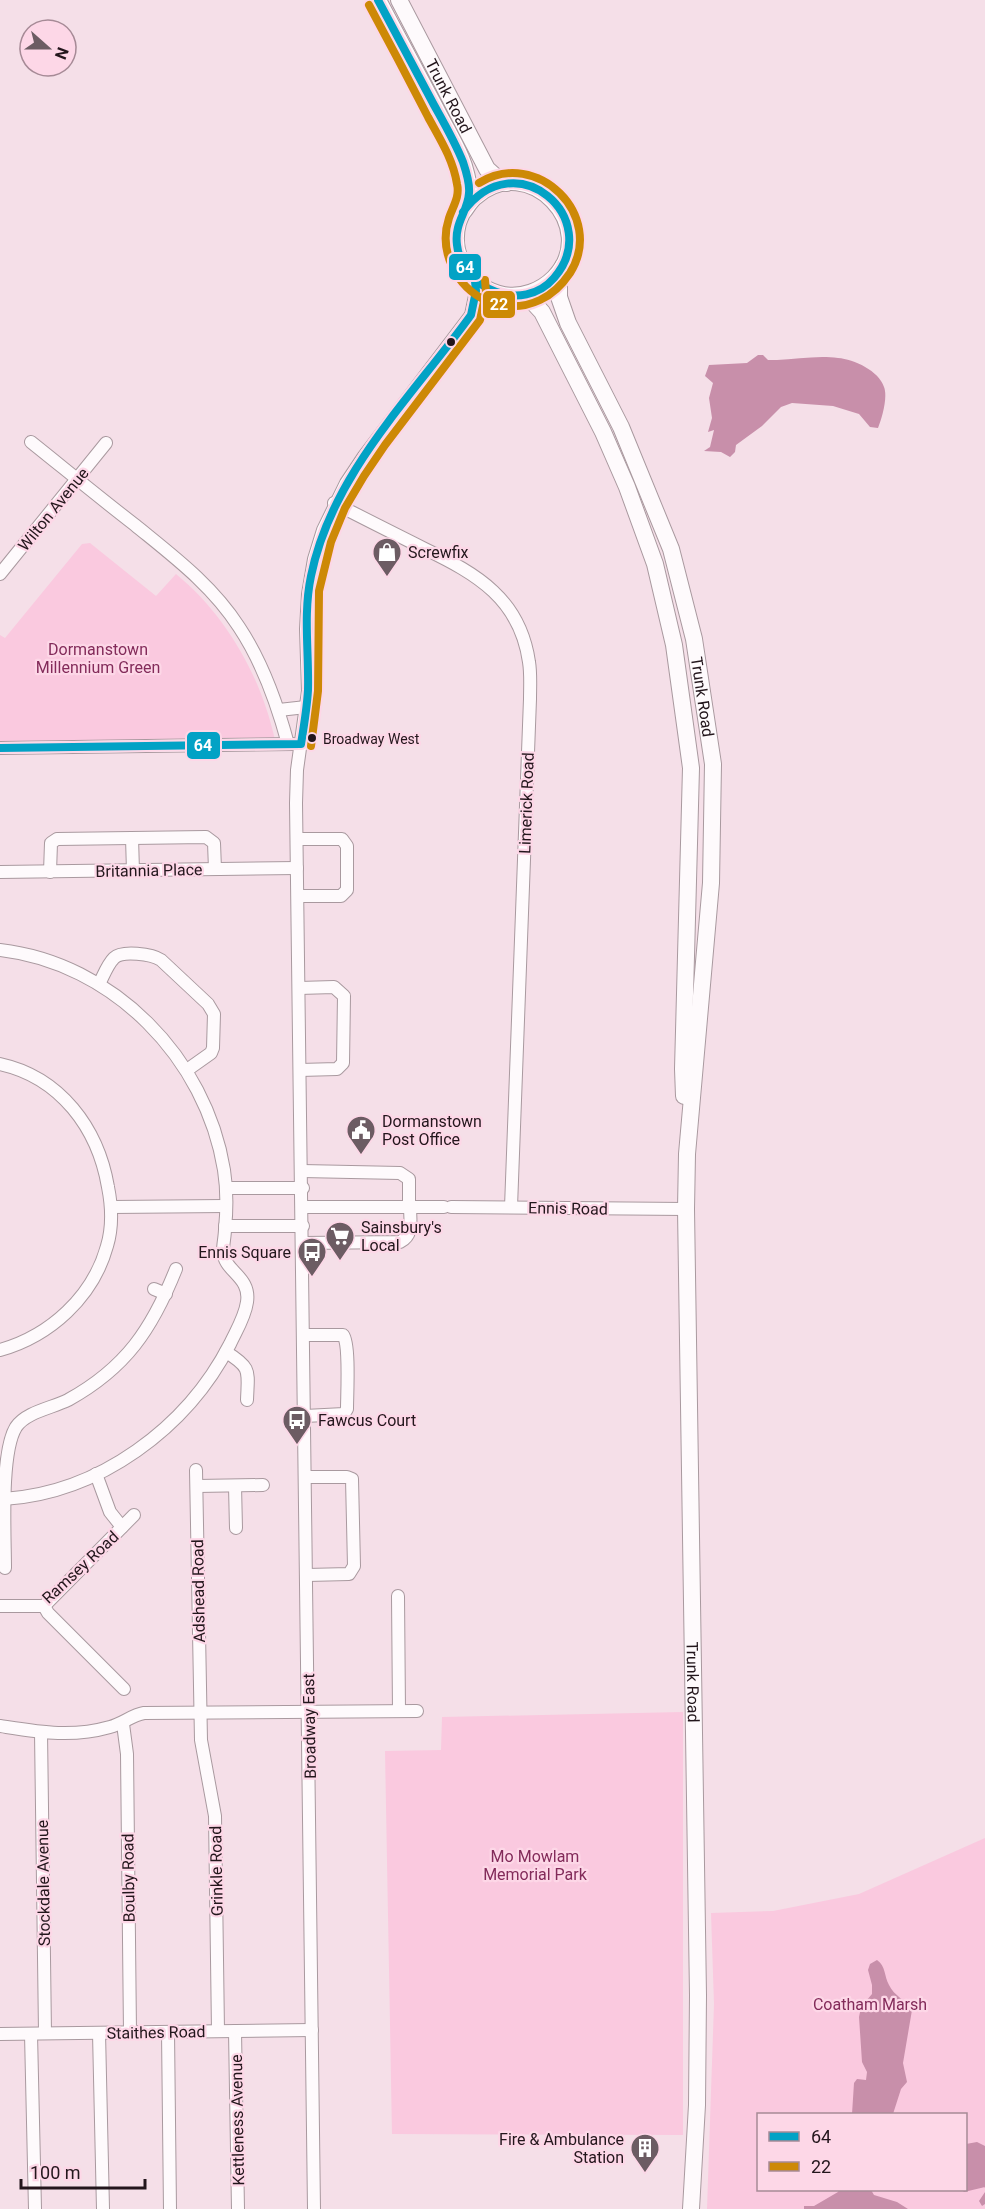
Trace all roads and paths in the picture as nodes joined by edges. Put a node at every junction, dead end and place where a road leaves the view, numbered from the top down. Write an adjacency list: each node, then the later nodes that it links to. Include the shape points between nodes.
1 (378, 0): 4 (main road, Trunk Road, via 462,159 469,195)
2 (399, 0): 3 (main road, Trunk Road, via 487,169)
3 (507, 183): 4 (main road, via 489,187 474,197); 5 (main road, via 538,188 562,210 569,235)
4 (463, 212): 6 (main road, via 456,235 457,248 460,260)
5 (563, 266): 7 (main road, via 544,286); 32 (main road, Trunk Road, via 559,297 568,323 621,427 671,549 694,639 712,753 711,884)
6 (475, 281): 7 (main road, via 495,293); 8 (street)
7 (512, 295): 8 (street, via 493,300); 32 (main road, Trunk Road, via 530,299 542,312 603,432 656,564 674,645 691,768 683,1069)
8 (471, 315): 12 (street, via 364,456)
9 (31, 442): 11 (street)
10 (106, 443): 11 (street, Wilton Avenue)
11 (77, 479): 13 (street, Wilton Avenue); 15 (street, via 179,560 219,600 248,640)
12 (334, 503): 14 (street, via 314,559 308,594); 40 (street, Limerick Road, via 485,582 514,618 524,640 530,699)
13 (0, 574)
14 (306, 707): 15 (street); 16 (street)
15 (279, 710): 16 (street)
16 (294, 744): 17 (street); 19 (street)
17 (0, 748)
18 (132, 838): 21 (street, via 210,838 214,843); 22 (street); 24 (street, via 53,841)
19 (297, 839): 20 (street); 25 (street, via 342,839 347,846 345,894)
20 (297, 868): 21 (street, Britannia Place); 25 (street)
21 (214, 869): 22 (street, Britannia Place)
22 (133, 870): 24 (street, Britannia Place)
23 (0, 872): 24 (street, Britannia Place)
24 (50, 872)
25 (298, 896): 28 (street)
26 (0, 950): 27 (street, via 58,964)
27 (99, 984): 30 (street, via 147,1022); 30 (street, via 114,958 122,954 152,955 208,1004 214,1014 213,1048)
28 (299, 988): 31 (street); 31 (street, via 334,987 344,996 343,1064 337,1069)
29 (0, 1064): 37 (street, via 44,1081 74,1108 99,1148)
30 (187, 1070): 34 (street, via 211,1122)
31 (300, 1070): 33 (street)
32 (687, 1154): 41 (main road, Trunk Road)
33 (302, 1171): 35 (street); 39 (street, via 400,1173 409,1179)
34 (226, 1188): 35 (street); 36 (street)
35 (303, 1188): 38 (street)
36 (225, 1206): 37 (street); 42 (street)
37 (112, 1207): 47 (street, via 104,1257 83,1295 39,1334)
38 (303, 1207): 39 (street, Ennis Road); 43 (street)
39 (410, 1207): 40 (street, Ennis Road); 44 (street, via 410,1232 400,1242)
40 (511, 1207): 41 (street, Ennis Road)
41 (686, 1209): 91 (main road, Trunk Road, via 698,1995)
42 (225, 1226): 43 (street); 48 (street, via 224,1257 243,1282 248,1299)
43 (303, 1226): 44 (street)
44 (303, 1244): 46 (street, Broadway East)
45 (176, 1269): 51 (street, via 160,1292 154,1319 125,1357 60,1404 22,1420 12,1434)
46 (304, 1335): 50 (street, Broadway East); 50 (street, via 346,1337 347,1386 344,1414)
47 (0, 1350)
48 (226, 1352): 49 (street, via 246,1368); 53 (street, via 176,1418 134,1452)
49 (247, 1400)
50 (305, 1416): 54 (street, Broadway East)
51 (3, 1464): 58 (street)
52 (196, 1470): 56 (street, Adshead Road)
53 (96, 1474): 58 (street, via 49,1492); 60 (street, Ramsey Road, via 110,1512)
54 (306, 1477): 65 (street, Broadway East); 65 (street, via 352,1479 354,1566 349,1574)
55 (263, 1484): 57 (street)
56 (197, 1486): 57 (street); 73 (street, Adshead Road)
57 (235, 1486): 61 (street)
58 (4, 1499): 62 (street)
59 (134, 1515): 60 (street, Ramsey Road)
60 (123, 1527): 68 (street, Ramsey Road)
61 (236, 1528)
62 (5, 1551): 63 (street); 64 (street)
63 (18, 1551)
64 (5, 1568)
65 (307, 1575): 72 (street, Broadway East)
66 (398, 1596): 70 (street)
67 (0, 1606): 68 (street, Ramsey Road)
68 (44, 1606): 69 (street)
69 (124, 1689)
70 (399, 1711): 71 (street); 72 (street)
71 (417, 1711)
72 (309, 1712): 73 (street); 77 (street, Broadway East)
73 (200, 1713): 74 (street, via 144,1713); 78 (street, Grinkle Road, via 215,1816)
74 (123, 1724): 76 (street, via 81,1734); 80 (street, Boulby Road, via 127,1754)
75 (0, 1726): 76 (street)
76 (41, 1732): 82 (street, Stockdale Avenue)
77 (312, 2030): 79 (street, Staithes Road); 90 (street, Broadway East)
78 (218, 2031): 79 (street, Staithes Road); 81 (street, Staithes Road)
79 (236, 2031): 89 (street, Kettleness Avenue)
80 (130, 2032): 81 (street, Staithes Road); 83 (street, Staithes Road)
81 (168, 2032): 88 (street)
82 (45, 2033): 83 (street, Staithes Road); 85 (street, Staithes Road)
83 (99, 2033): 87 (street)
84 (0, 2034): 85 (street, Staithes Road)
85 (31, 2034): 86 (street)
86 (35, 2209)
87 (103, 2209)
88 (170, 2209)
89 (238, 2209)
90 (314, 2209)
91 (691, 2209)

